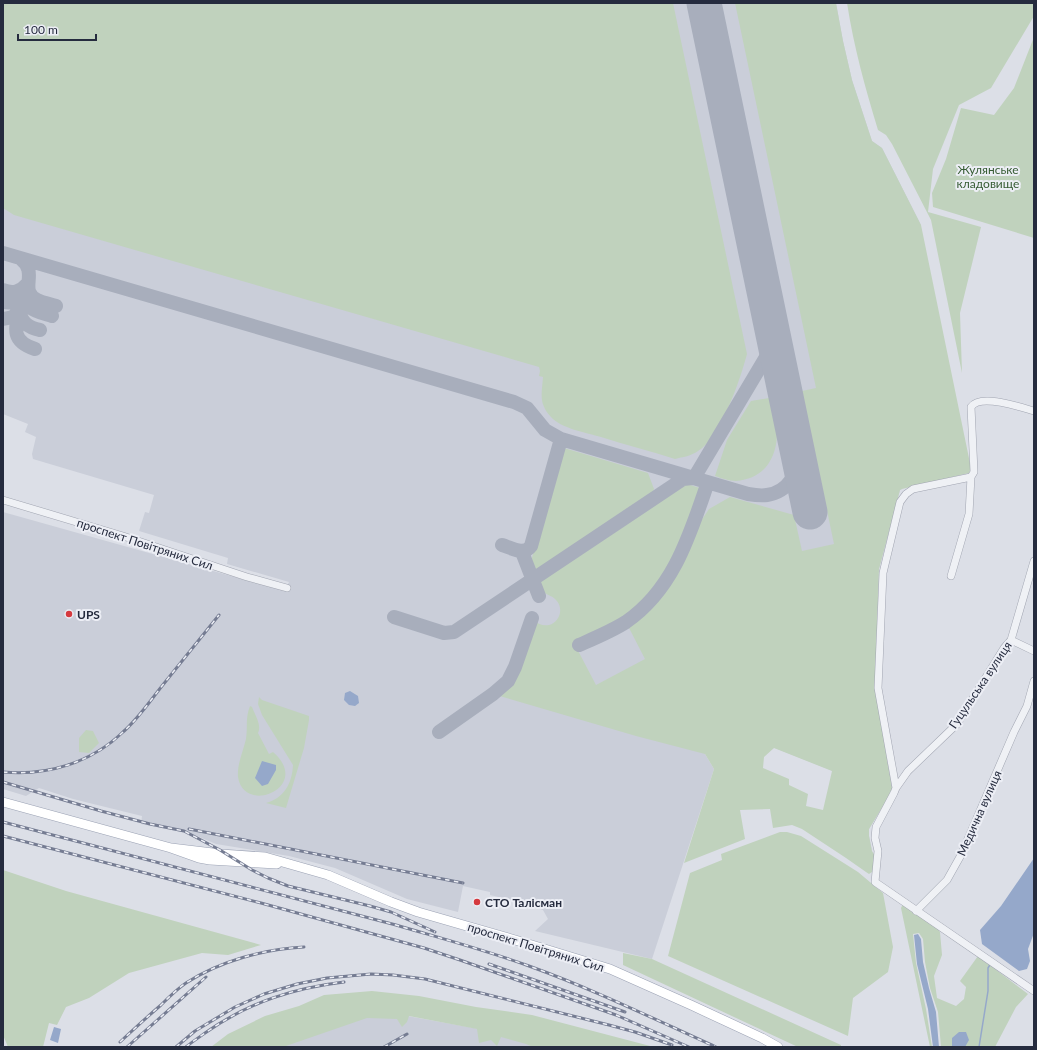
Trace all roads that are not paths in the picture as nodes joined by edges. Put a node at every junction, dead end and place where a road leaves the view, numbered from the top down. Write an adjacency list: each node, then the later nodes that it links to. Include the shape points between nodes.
1 (1034, 411): 2 (street, via 999,402 984,401 973,404 971,412 974,472)
2 (971, 477): 5 (street, via 969,514); 12 (street, via 913,489 900,502 883,573 878,688)
3 (3, 500): 6 (street, проспект Повітряних Сил)
4 (1034, 561): 7 (street, Гуцульська вулиця)
5 (951, 576)
6 (287, 588)
7 (1011, 640): 8 (street); 12 (street, Гуцульська вулиця, via 957,724 908,771)
8 (1034, 651)
9 (1034, 681): 11 (street, Медична вулиця)
10 (1034, 699): 11 (street, Медична вулиця)
11 (1027, 706): 14 (street, Медична вулиця, via 961,856 947,880)
12 (896, 788): 14 (street, Гуцульська вулиця, via 876,827 878,851 875,882)
13 (3, 802): 16 (main road, проспект Повітряних Сил, via 171,848 198,858 288,864 328,875 418,912 610,969)
14 (916, 911): 15 (street)
15 (1034, 991)
16 (778, 1047)

